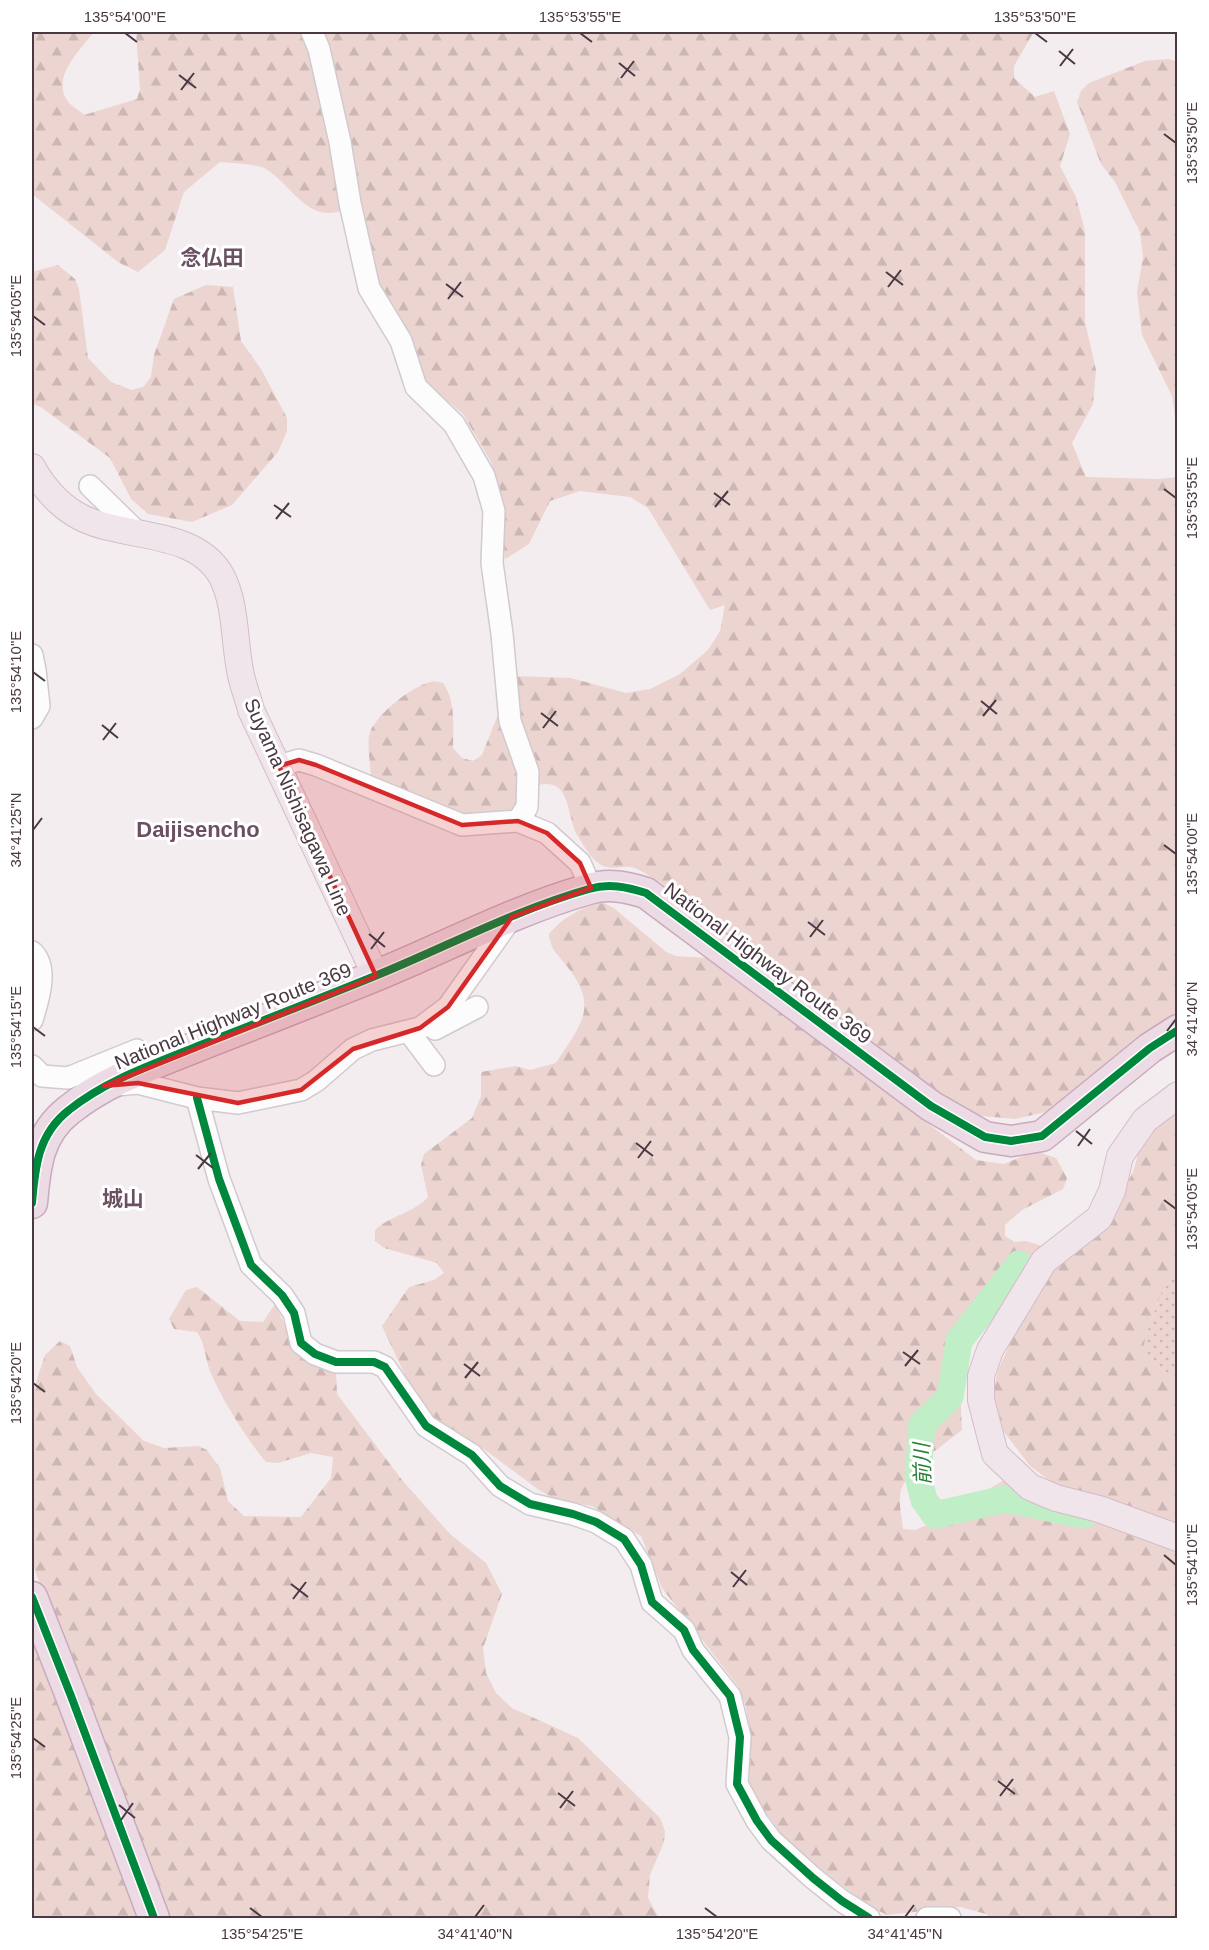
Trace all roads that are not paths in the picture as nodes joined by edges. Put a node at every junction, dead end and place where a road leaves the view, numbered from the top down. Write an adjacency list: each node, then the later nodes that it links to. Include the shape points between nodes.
1 (312, 32): 8 (street, via 340,142 369,288 401,341 416,387 454,424 474,458 484,476 494,511 492,562 510,721 528,772 526,807)
2 (32, 469): 4 (main road, Suyama Nishisagawa Line, via 57,501 76,515)
3 (90, 486): 4 (street)
4 (138, 533): 7 (main road, Suyama Nishisagawa Line, via 182,543 204,556 221,575 231,604 240,672 251,710)
5 (32, 655): 6 (street, via 39,706)
6 (32, 718)
7 (279, 766): 8 (street, via 298,760 316,765 462,825); 12 (main road, Suyama Nishisagawa Line)
8 (518, 820): 9 (street, via 547,833 572,855)
9 (591, 888): 10 (highway, National Highway Route 369); 16 (highway, National Highway Route 369, via 624,885 646,893 931,1106 985,1137 1011,1141 1042,1136 1150,1048)
10 (512, 917): 12 (highway, National Highway Route 369); 15 (street, via 448,1007)
11 (32, 952): 14 (street, via 41,975)
12 (376, 976): 19 (highway, National Highway Route 369)
13 (477, 1007): 15 (street, via 433,1030)
14 (32, 1020)
15 (414, 1030): 17 (street); 22 (street, via 353,1048 316,1082 301,1090 238,1103)
16 (1178, 1030)
17 (434, 1065)
18 (32, 1066): 19 (street, via 42,1076 68,1078 137,1050)
19 (149, 1066): 20 (highway, National Highway Route 369)
20 (104, 1086): 22 (street, via 138,1083); 23 (highway, National Highway Route 369, via 68,1110 49,1130 35,1168)
21 (1178, 1095): 24 (main road, via 1145,1120 1120,1156 1112,1191 1099,1218 1044,1261 990,1350 981,1376 981,1400 995,1455 1030,1487)
22 (197, 1098): 27 (street, via 219,1179 251,1266 282,1295 294,1313 301,1342 315,1354 336,1362 374,1362 386,1366 426,1426 472,1455 500,1486 530,1504 596,1522 624,1539 640,1565 652,1602 684,1630 693,1650 730,1696 740,1737 737,1784 757,1821 771,1840 813,1878)
23 (32, 1203)
24 (1178, 1538)
25 (32, 1597): 26 (highway)
26 (154, 1918)
27 (869, 1918)
28 (927, 1918): 29 (street)
29 (950, 1918)

